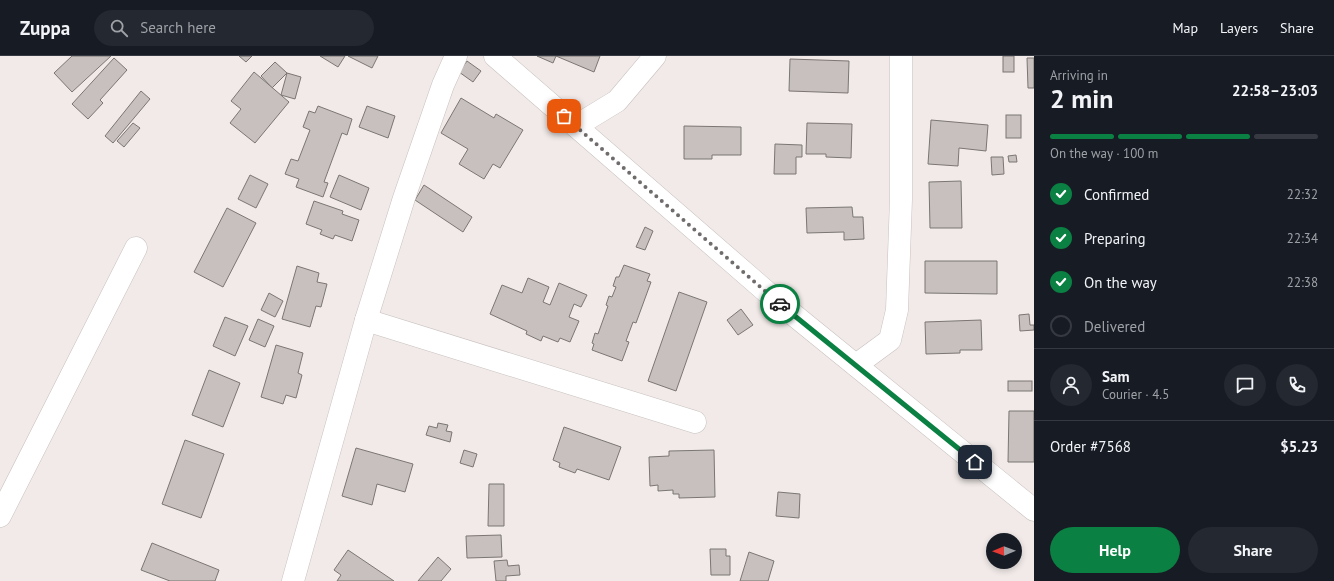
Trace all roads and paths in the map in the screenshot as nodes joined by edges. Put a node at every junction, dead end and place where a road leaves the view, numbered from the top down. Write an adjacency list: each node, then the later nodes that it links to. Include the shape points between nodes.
1 (456, 56): 7 (street, via 443,85 404,198)
2 (495, 56): 5 (street)
3 (654, 56): 5 (street, via 618,101)
4 (901, 56): 8 (street, via 901,199 897,310 890,340)
5 (576, 126): 8 (street, via 784,307)
6 (136, 248): 11 (street)
7 (366, 320): 9 (street); 12 (street)
8 (856, 365): 10 (street)
9 (695, 422)
10 (1034, 510)
11 (0, 516)
12 (293, 581)

